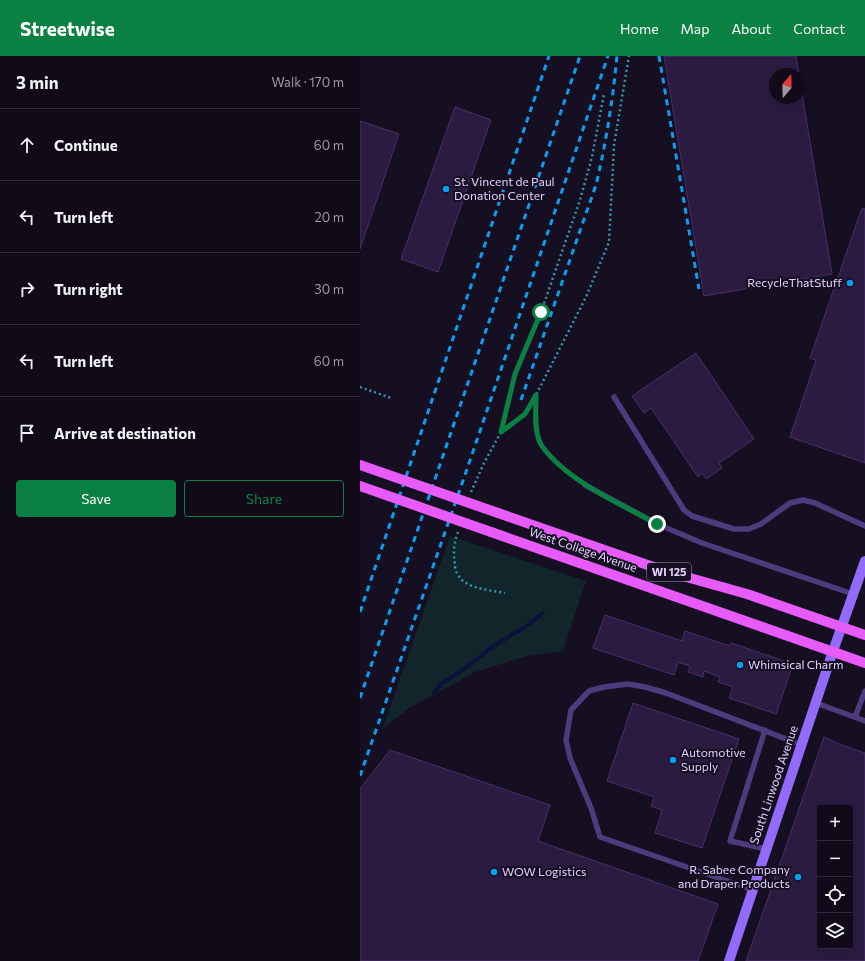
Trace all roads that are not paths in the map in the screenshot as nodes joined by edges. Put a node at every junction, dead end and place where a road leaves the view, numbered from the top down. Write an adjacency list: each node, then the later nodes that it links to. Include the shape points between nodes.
1 (614, 397): 5 (lane, via 684,510 692,516 734,529 749,529 761,524 790,503 803,500)
2 (360, 465): 8 (main road, West College Avenue / WI 125, bridge, via 665,571 747,594)
3 (585, 485): 7 (lane, via 670,530)
4 (360, 486): 10 (main road, West College Avenue / WI 125, bridge)
5 (865, 526)
6 (865, 561): 7 (street, South Linwood Avenue)
7 (853, 594): 8 (street, South Linwood Avenue)
8 (842, 627): 9 (main road, West College Avenue / WI 125); 10 (street, South Linwood Avenue)
9 (865, 635)
10 (833, 651): 11 (main road, West College Avenue / WI 125); 13 (street, South Linwood Avenue)
11 (865, 663)
12 (865, 691): 14 (lane)
13 (816, 703): 14 (lane); 17 (street, South Linwood Avenue)
14 (855, 717): 15 (lane)
15 (865, 721)
16 (765, 730): 17 (lane); 18 (lane, via 730,841); 19 (lane, via 666,693 628,684 604,686 589,691 571,710 566,740 570,758 592,808 600,837)
17 (802, 745): 18 (street, South Linwood Avenue)
18 (767, 848): 19 (street, South Linwood Avenue)
19 (753, 890): 20 (street, South Linwood Avenue)
20 (729, 961)

